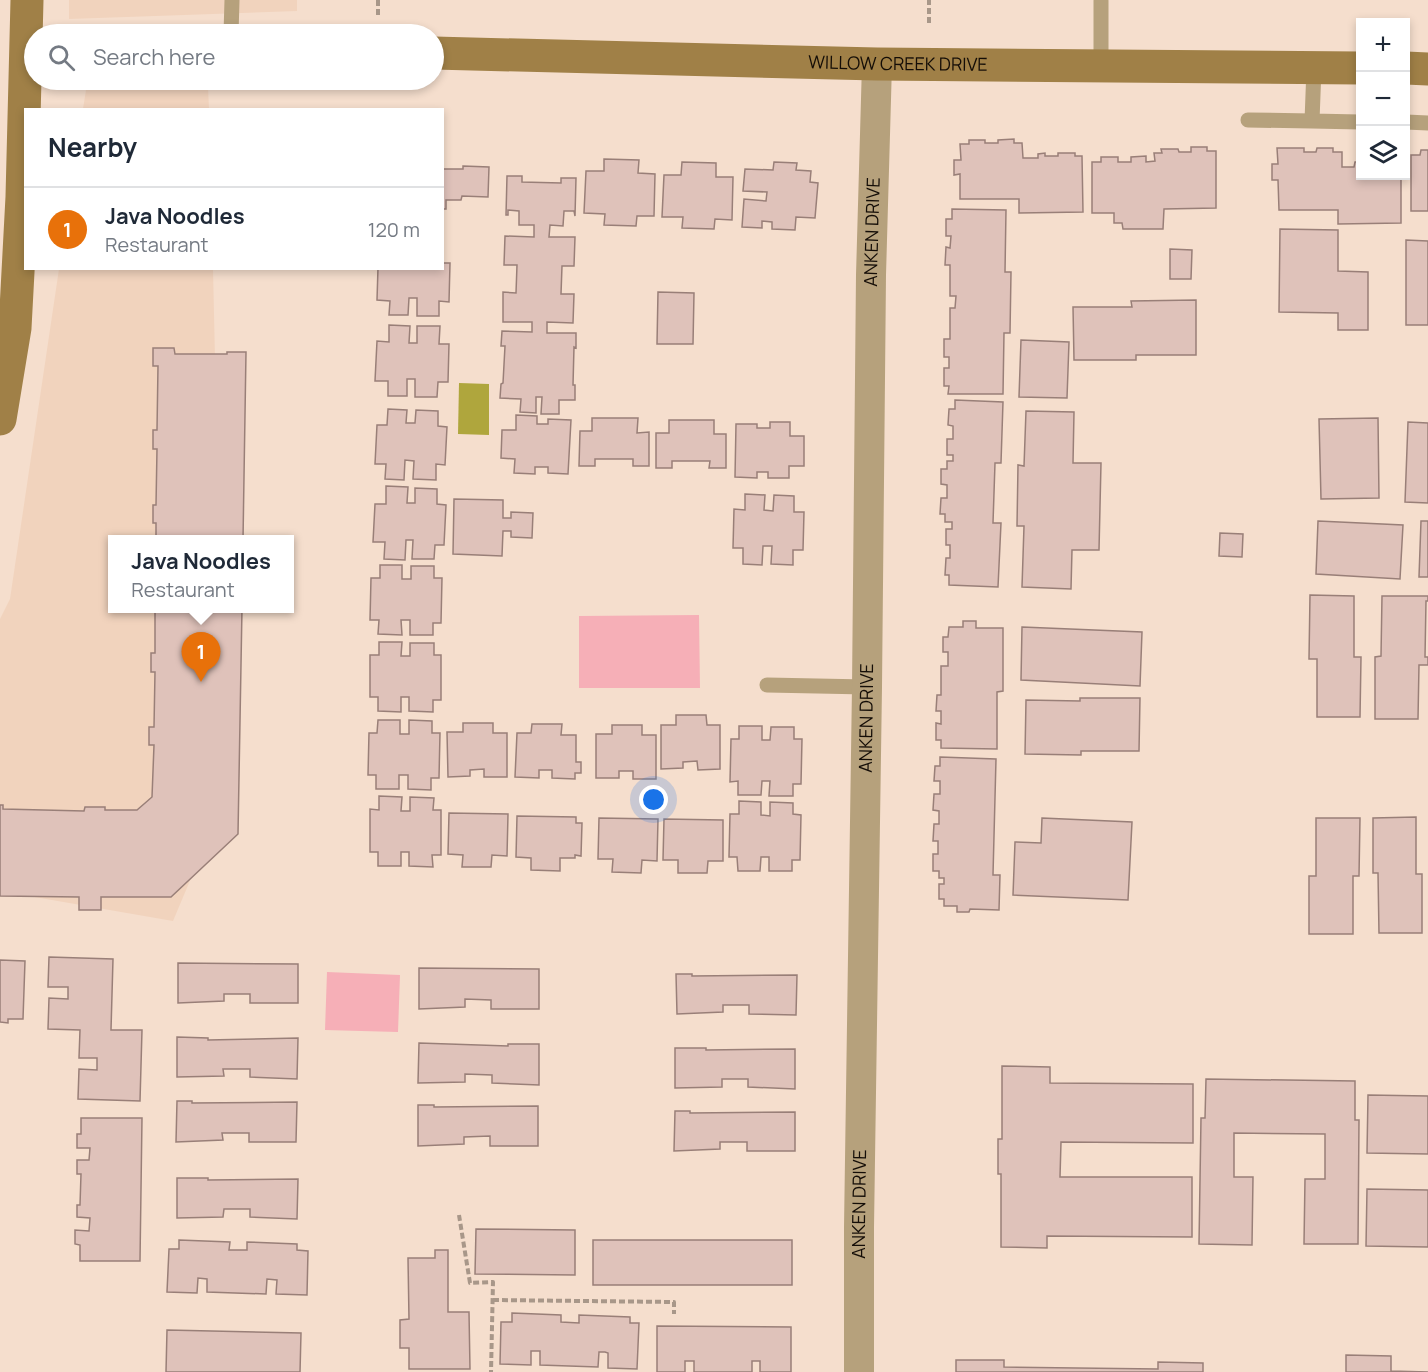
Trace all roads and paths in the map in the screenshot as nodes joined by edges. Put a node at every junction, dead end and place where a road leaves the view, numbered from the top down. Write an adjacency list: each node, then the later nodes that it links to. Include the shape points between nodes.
1 (27, 0): 8 (street)
2 (232, 0): 9 (lane)
3 (378, 0): 6 (path)
4 (929, 0): 7 (path)
5 (1101, 1): 12 (lane)
6 (378, 15)
7 (929, 23)
8 (28, 24)
9 (231, 24)
10 (444, 53): 11 (street, WILLOW CREEK DRIVE)
11 (877, 64): 12 (street, WILLOW CREEK DRIVE); 27 (street, ANKEN DRIVE)
12 (1101, 65): 13 (street, WILLOW CREEK DRIVE)
13 (1314, 68): 14 (street, WILLOW CREEK DRIVE); 20 (lane)
14 (1356, 68)
15 (1410, 68): 16 (street)
16 (1428, 69)
17 (28, 90): 18 (street)
18 (27, 108)
19 (1248, 120): 20 (lane)
20 (1312, 121): 21 (lane)
21 (1356, 122)
22 (1410, 122): 23 (lane)
23 (1428, 123)
24 (24, 160): 25 (street, via 15,328)
25 (0, 418)
26 (767, 685): 27 (lane)
27 (867, 687): 32 (street, ANKEN DRIVE)
28 (459, 1215): 29 (path, via 470,1283 493,1282)
29 (493, 1300): 30 (path, via 674,1302); 31 (path)
30 (674, 1314)
31 (491, 1372)
32 (860, 1372)

